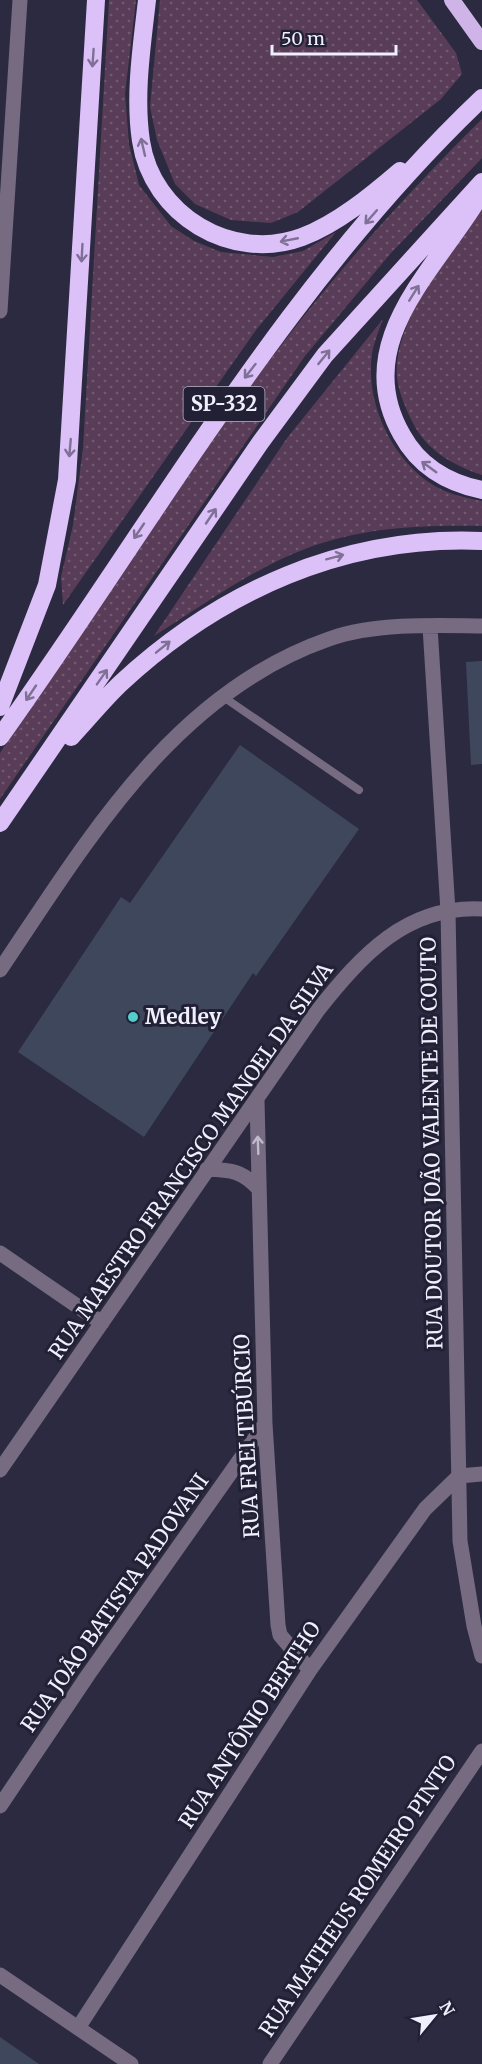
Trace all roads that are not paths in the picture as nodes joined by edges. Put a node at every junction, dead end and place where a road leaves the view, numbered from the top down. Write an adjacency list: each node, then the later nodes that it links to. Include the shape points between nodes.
1 (20, 0): 10 (street)
2 (96, 0): 16 (highway, one-way to 16, via 67,480 47,585)
3 (147, 0): 7 (highway, one-way to 3, via 337,218 302,237 269,244 237,242 209,233 174,208 149,172 143,152 139,103)
4 (452, 0): 5 (highway)
5 (482, 42)
6 (482, 98): 7 (highway, SP-332)
7 (441, 137): 17 (highway, SP-332, one-way to 17, via 361,229 225,403)
8 (482, 182): 19 (highway, SP-332, one-way to 8, via 260,443 325,355)
9 (482, 192): 11 (highway, one-way to 9, via 449,480 419,460 388,407 383,367 388,345 410,298)
10 (0, 311)
11 (482, 490)
12 (482, 542): 19 (highway, one-way to 12, via 120,684 199,621 316,562 398,544)
13 (482, 626): 14 (street)
14 (430, 627): 15 (street, via 374,629 330,638 260,669); 22 (street, RUA DOUTOR JOÃO VALENTE DE COUTO)
15 (222, 696): 18 (lane); 23 (street, via 185,725 93,831)
16 (0, 707)
17 (0, 736)
18 (358, 790)
19 (20, 794): 20 (highway, SP-332)
20 (0, 823)
21 (482, 909): 22 (street, RUA MAESTRO FRANCISCO MANOEL DA SILVA)
22 (448, 911): 24 (street, RUA MAESTRO FRANCISCO MANOEL DA SILVA, via 427,915 386,938 352,968 318,1010); 32 (street, RUA DOUTOR JOÃO VALENTE DE COUTO)
23 (0, 970)
24 (257, 1100): 25 (street, RUA MAESTRO FRANCISCO MANOEL DA SILVA); 26 (street, RUA FREI TIBÚRCIO, one-way to 24)
25 (207, 1169): 26 (street, via 246,1175); 28 (street, RUA MAESTRO FRANCISCO MANOEL DA SILVA)
26 (259, 1189): 29 (street, RUA FREI TIBÚRCIO)
27 (0, 1253): 28 (street)
28 (102, 1323): 30 (street, RUA MAESTRO FRANCISCO MANOEL DA SILVA)
29 (265, 1424): 34 (street, RUA FREI TIBÚRCIO, via 278,1630); 36 (street, RUA JOÃO BATISTA PADOVANI)
30 (0, 1470)
31 (482, 1474): 32 (street)
32 (459, 1476): 33 (street, RUA DOUTOR JOÃO VALENTE DE COUTO, via 460,1541); 34 (street, RUA ANTÔNIO BERTHO, via 425,1509)
33 (482, 1656)
34 (310, 1670): 38 (street, RUA ANTÔNIO BERTHO)
35 (482, 1751): 40 (street, RUA MATHEUS ROMEIRO PINTO)
36 (0, 1806)
37 (0, 1975): 38 (street)
38 (78, 2028): 39 (street)
39 (132, 2064)
40 (270, 2064)

